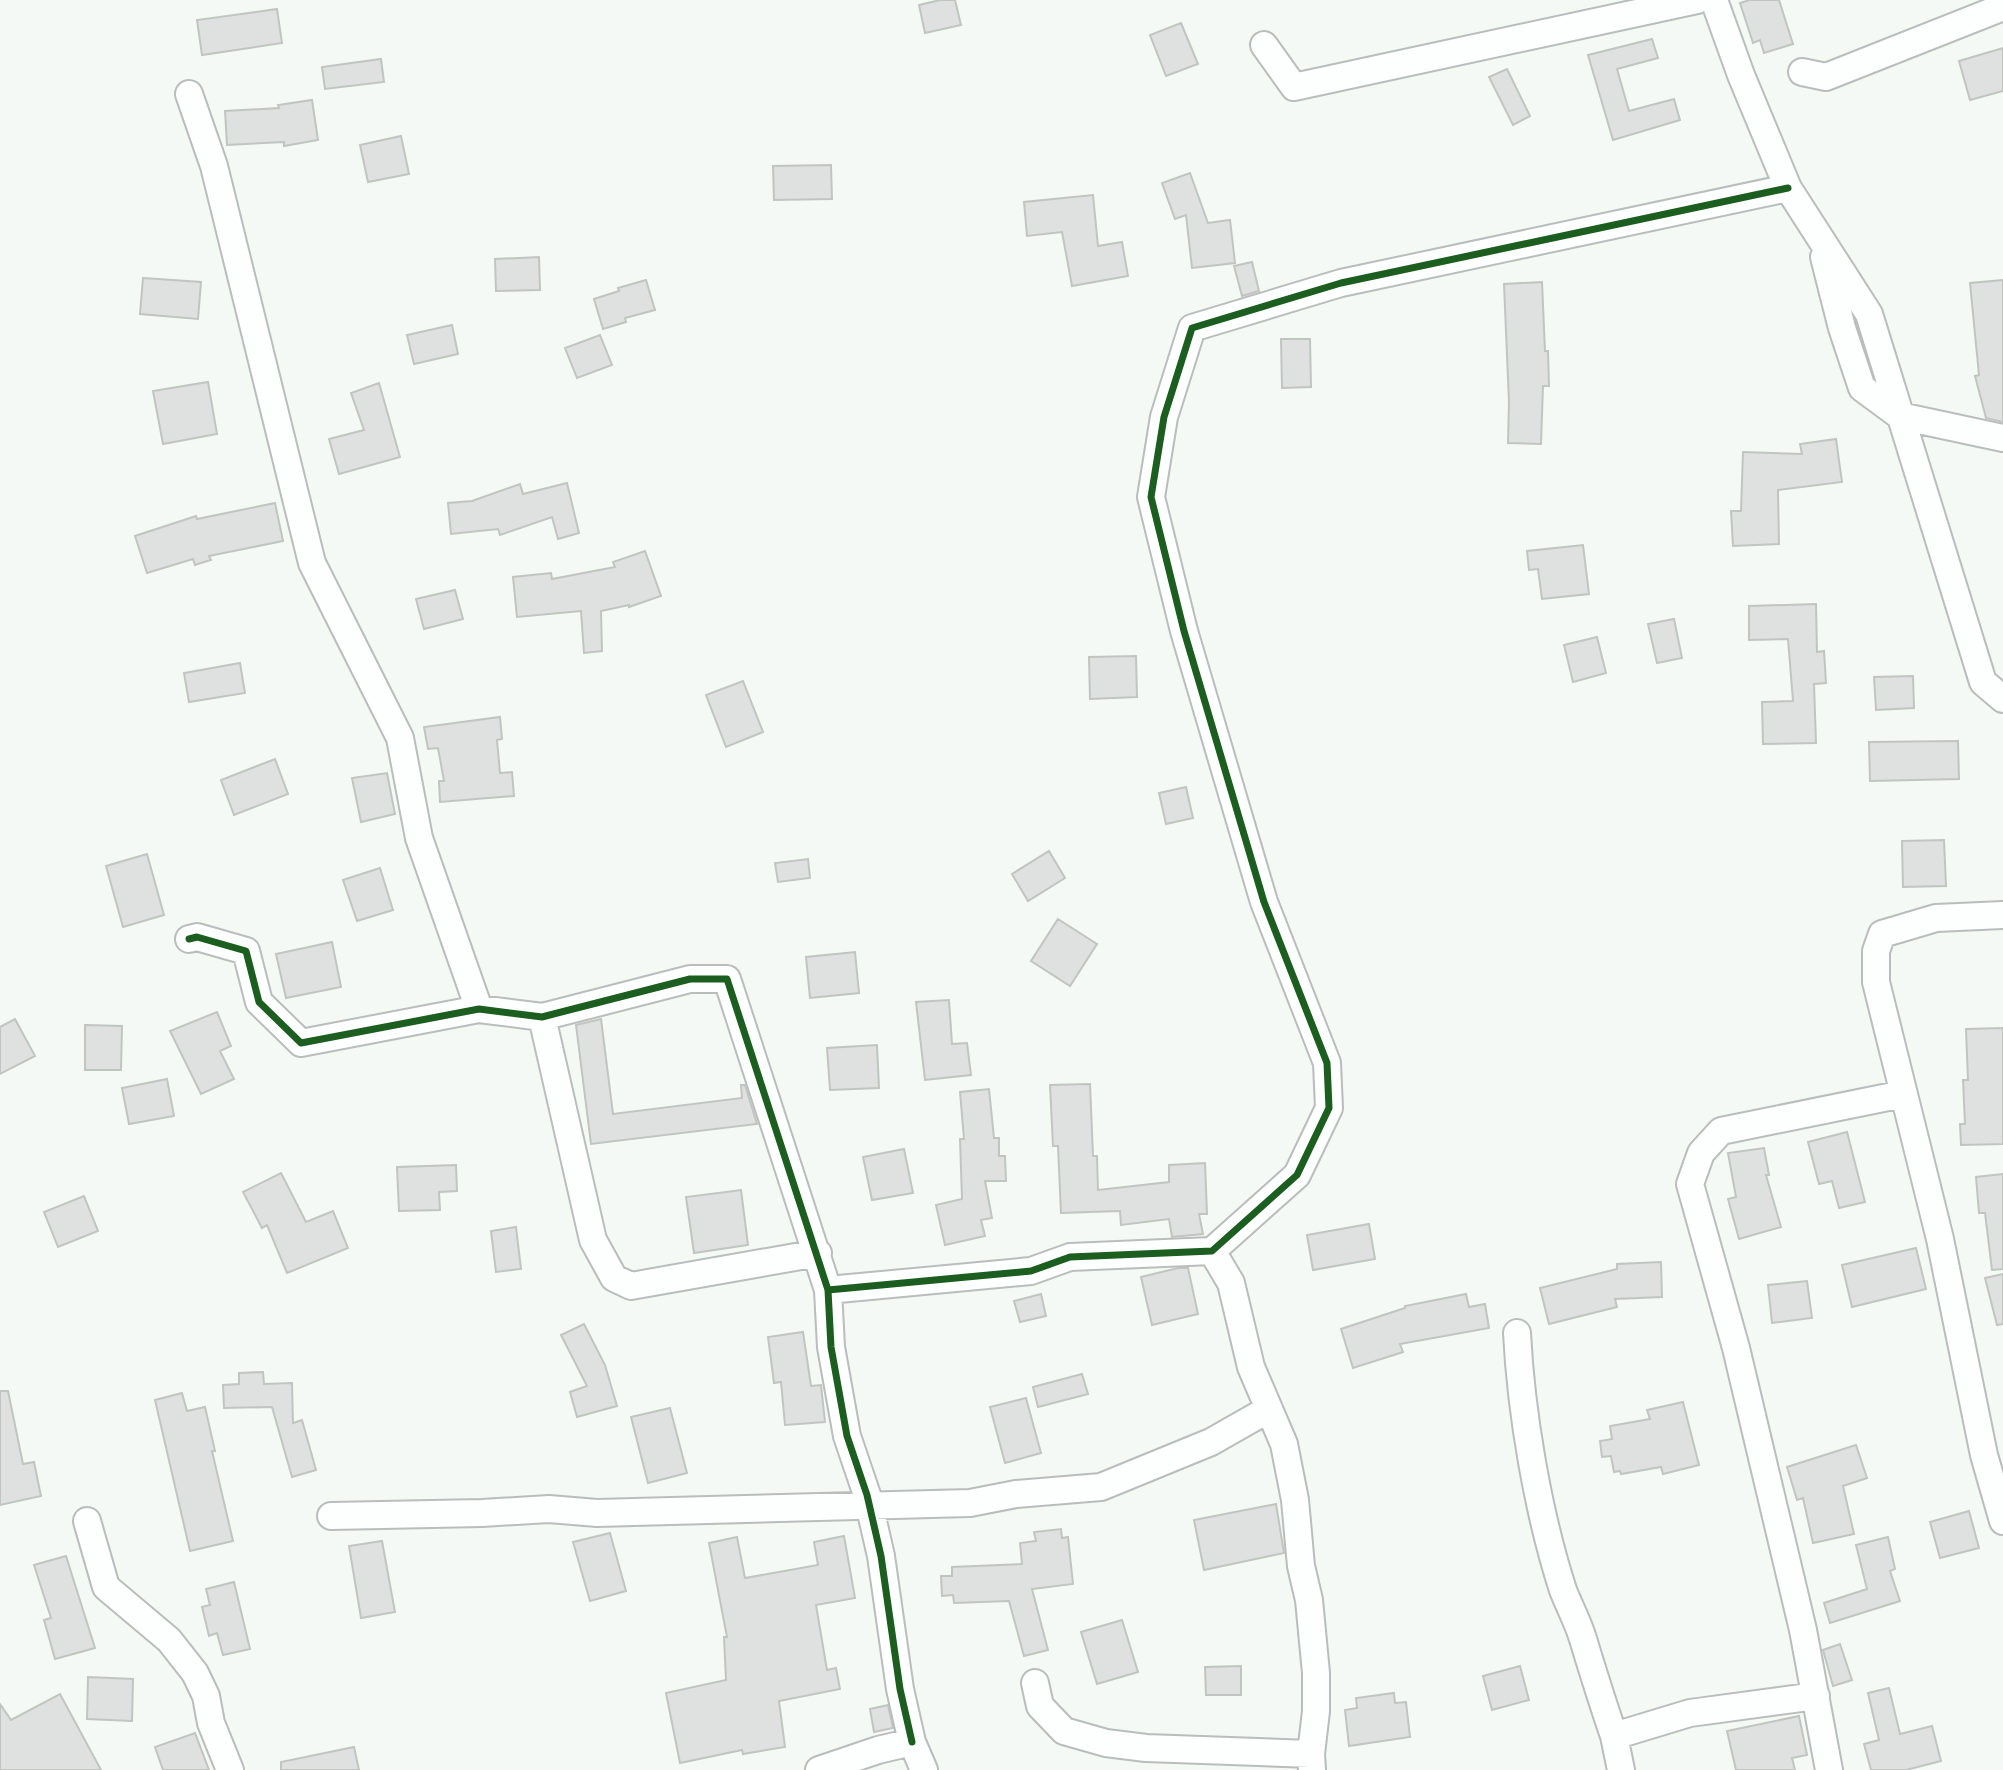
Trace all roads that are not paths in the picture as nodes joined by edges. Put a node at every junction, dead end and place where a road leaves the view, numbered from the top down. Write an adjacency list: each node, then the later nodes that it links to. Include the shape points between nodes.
1 (1697, 0): 4 (street, via 1294,87)
2 (1714, 0): 7 (street)
3 (2003, 7): 5 (street, via 1826,77)
4 (1264, 45)
5 (1802, 72)
6 (190, 94): 13 (street, via 214,166 312,563 400,738 419,838)
7 (1788, 188): 8 (street, via 1869,314); 16 (street, via 1341,283 1192,328 1164,418 1151,497 1184,631 1264,902 1327,1063 1329,1108 1297,1175)
8 (1900, 416): 9 (street); 10 (street, via 1983,682)
9 (2003, 438)
10 (2003, 699)
11 (2003, 915): 15 (street, via 1936,918 1882,934 1875,982)
12 (190, 939): 13 (street, via 246,951 259,1002 301,1043)
13 (479, 1009): 14 (street)
14 (542, 1017): 17 (street, via 690,979 727,979); 17 (street, via 593,1241 614,1278 631,1286)
15 (1903, 1094): 24 (street); 26 (street, via 1721,1131 1701,1153 1690,1184 1736,1348)
16 (1213, 1251): 18 (street, via 1070,1257 1031,1270); 20 (street, via 1231,1283 1251,1367)
17 (818, 1253): 18 (street)
18 (828, 1290): 21 (street, via 831,1347 847,1436)
19 (1517, 1333): 27 (street, via 1530,1448 1547,1531)
20 (1269, 1409): 21 (street, via 1211,1442 1101,1487 970,1503); 29 (street, via 1286,1455 1309,1600 1316,1673)
21 (869, 1506): 22 (street); 28 (street)
22 (331, 1516)
23 (87, 1521): 30 (street, via 106,1587 169,1640 195,1673)
24 (2003, 1521)
25 (1035, 1683): 29 (street, via 1040,1706 1064,1731 1106,1743)
26 (1815, 1696): 27 (street, via 1690,1713); 34 (street)
27 (1614, 1736): 33 (street)
28 (912, 1742): 31 (street); 32 (street)
29 (1312, 1762)
30 (230, 1770)
31 (819, 1770)
32 (924, 1770)
33 (1621, 1770)
34 (1829, 1770)

